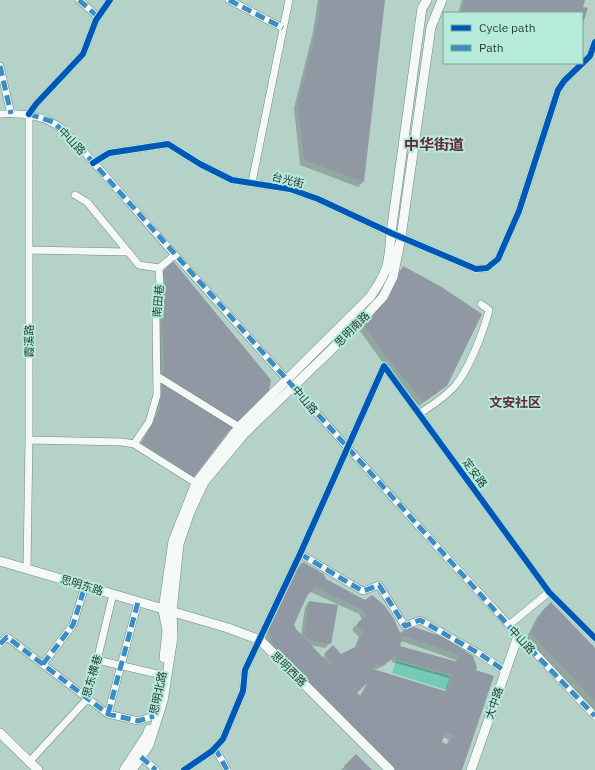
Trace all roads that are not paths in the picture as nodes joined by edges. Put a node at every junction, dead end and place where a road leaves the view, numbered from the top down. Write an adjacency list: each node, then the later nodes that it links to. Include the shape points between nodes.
1 (80, 0): 7 (street)
2 (110, 0): 7 (street)
3 (229, 0): 8 (street)
4 (289, 0): 8 (street)
5 (427, 0): 18 (main road, 思明南路, via 422,8)
6 (442, 0): 19 (main road, 思明南路, via 431,27)
7 (98, 17): 14 (street, via 83,54)
8 (283, 28): 16 (street)
9 (595, 42): 10 (street)
10 (593, 58): 19 (street, 台光街, via 564,81 558,90 519,211 498,259 487,268 476,269)
11 (0, 66): 13 (street)
12 (0, 114): 13 (street, 中山路)
13 (11, 114): 14 (street, 中山路)
14 (29, 114): 15 (street, 中山路, via 53,122 64,130); 20 (street, 霞溪路)
15 (93, 163): 16 (street, 台光街, via 109,153 168,144 232,180); 22 (street, 中山路)
16 (252, 182): 18 (street, 台光街, via 318,199)
17 (75, 195): 21 (street, 南田巷, via 87,202)
18 (391, 233): 19 (street, 台光街); 26 (main road, 思明南路, via 389,263 382,280 370,297)
19 (401, 237): 26 (main road, 思明南路, via 393,277 383,297 357,325)
20 (29, 250): 21 (street); 29 (street, 霞溪路)
21 (128, 252): 23 (street, 南田巷, via 139,266)
22 (175, 255): 23 (street); 26 (street, 中山路)
23 (159, 268): 25 (street, 南田巷, via 160,286 156,316)
24 (481, 304): 27 (street, via 489,310 481,337 466,368 443,397)
25 (157, 376): 28 (street); 30 (street, 南田巷, via 157,395 149,422)
26 (291, 383): 28 (main road, 思明南路); 31 (street, 中山路); 40 (main road, 思明南路, via 204,482 179,544)
27 (419, 414): 31 (street, 定安路, via 384,366); 37 (street, 定安路)
28 (239, 427): 32 (main road, 思明南路)
29 (30, 440): 30 (street); 35 (street, 霞溪路)
30 (134, 444): 32 (street)
31 (348, 448): 33 (street); 41 (street, 中山路)
32 (196, 483): 40 (main road, 思明南路, via 173,541)
33 (300, 554): 44 (street); 49 (street, via 363,591 378,585 405,626 420,620 480,654)
34 (0, 561): 35 (main road, 思明东路)
35 (27, 568): 36 (main road, 思明东路)
36 (86, 586): 38 (main road, 思明东路); 47 (street, via 73,625)
37 (549, 592): 41 (street); 43 (street, 定安路)
38 (113, 594): 39 (main road, 思明东路); 46 (street, 思东横巷)
39 (138, 602): 40 (main road, 思明东路); 48 (street)
40 (168, 611): 44 (main road, 思明西路); 50 (main road, 思明北路); 57 (main road, 思明北路, via 173,637 164,701 150,745)
41 (508, 625): 42 (street, 中山路)
42 (518, 636): 49 (main road, 大中路); 54 (street, 中山路)
43 (595, 638)
44 (260, 640): 56 (street, via 245,670 243,691 232,720 223,739); 65 (main road, 思明西路)
45 (0, 644): 47 (street, via 7,637)
46 (97, 660): 48 (street); 51 (street, 思东横巷)
47 (43, 664): 51 (street)
48 (121, 666): 50 (street); 52 (street)
49 (505, 672): 66 (main road, 大中路)
50 (162, 675): 53 (main road, 思明北路)
51 (88, 698): 52 (street); 58 (street, 思东横巷)
52 (108, 714): 53 (street, via 138,721)
53 (154, 716): 60 (main road, 思明北路, via 147,735)
54 (595, 716)
55 (0, 733): 58 (main road)
56 (215, 748): 63 (street); 64 (street)
57 (142, 757): 61 (main road, 思明北路); 62 (street)
58 (30, 761): 59 (main road)
59 (38, 770)
60 (124, 770)
61 (132, 770)
62 (156, 770)
63 (184, 770)
64 (227, 770)
65 (390, 770)
66 (471, 770)

